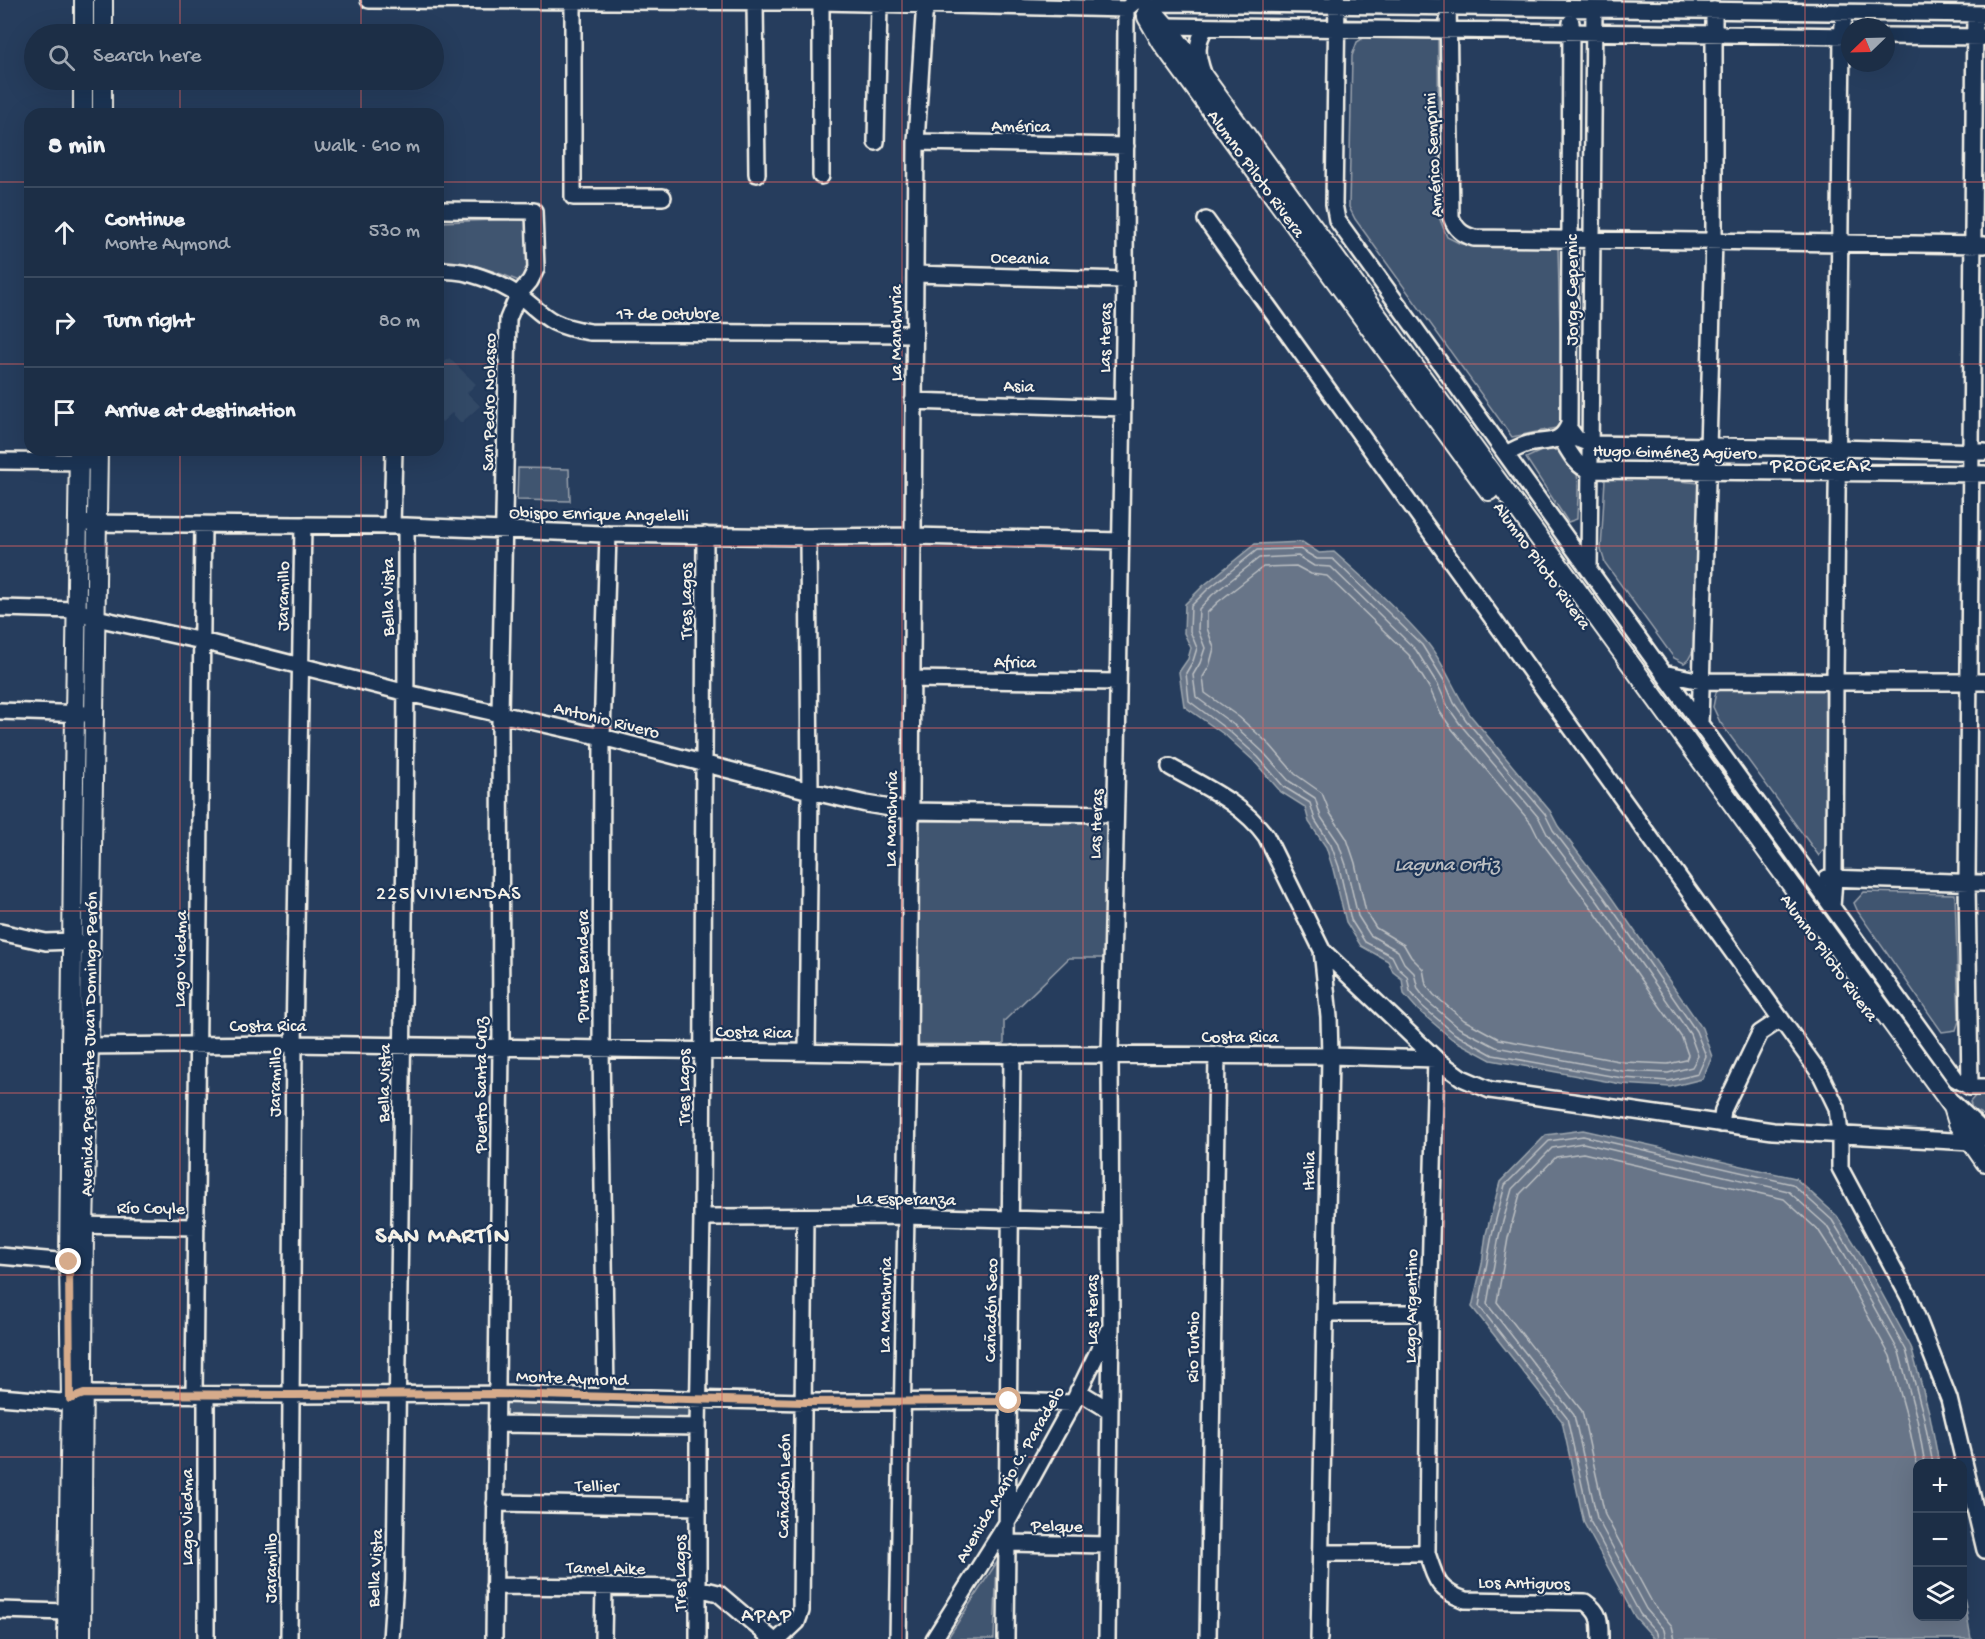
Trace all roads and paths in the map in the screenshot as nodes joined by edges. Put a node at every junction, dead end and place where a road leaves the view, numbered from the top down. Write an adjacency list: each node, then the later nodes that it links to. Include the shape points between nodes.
1 (84, 0): 20 (main road)
2 (103, 0): 21 (main road)
3 (369, 0): 7 (street)
4 (649, 0): 5 (street); 7 (street)
5 (755, 1): 6 (street); 41 (street)
6 (821, 1): 11 (street); 42 (street)
7 (573, 2): 43 (street, via 573,197)
8 (1222, 2): 10 (street); 13 (street); 22 (street)
9 (926, 3): 11 (street); 13 (street); 39 (street, La Manchuria)
10 (1336, 3): 12 (street); 24 (street)
11 (879, 4): 38 (street)
12 (1448, 4): 14 (street); 25 (street, Américo Semprini)
13 (1140, 5): 23 (main road, Alumno Piloto Rivera); 40 (street, Las Heras)
14 (1572, 5): 15 (street); 26 (street, Jorge Cepernic)
15 (1594, 10): 16 (street); 27 (street, Jorge Cepernic)
16 (1714, 10): 17 (street); 28 (street)
17 (1844, 13): 18 (street); 19 (street)
18 (1980, 14): 31 (street)
19 (1844, 18)
20 (84, 24)
21 (103, 24)
22 (1214, 28): 23 (street); 24 (street); 33 (street, via 1201,35 1197,46)
23 (1161, 29): 33 (main road, Alumno Piloto Rivera); 133 (main road, Alumno Piloto Rivera, via 1945,1115)
24 (1336, 29): 25 (street); 63 (street, via 1337,220)
25 (1447, 30): 26 (street); 46 (street, Américo Semprini, via 1451,217 1455,226 1462,234 1474,238)
26 (1571, 32): 27 (street); 46 (street, Jorge Cepernic)
27 (1593, 33): 28 (street); 47 (street, Jorge Cepernic)
28 (1715, 34): 29 (street); 48 (street)
29 (1841, 36)
30 (1895, 36): 31 (street)
31 (1980, 37): 50 (street)
32 (1845, 72): 49 (street)
33 (1205, 79): 132 (main road, Alumno Piloto Rivera)
34 (83, 90): 36 (main road)
35 (102, 90): 37 (main road)
36 (83, 108)
37 (102, 108)
38 (876, 142)
39 (916, 142): 40 (street, América); 52 (street, La Manchuria)
40 (1126, 146): 53 (street, Las Heras)
41 (757, 174)
42 (821, 176)
43 (663, 197)
44 (444, 210): 54 (street, San Pedro Nolasco, via 534,211 536,268)
45 (1206, 220): 116 (street)
46 (1569, 238): 47 (street); 58 (street, Jorge Cepernic)
47 (1591, 238): 48 (street); 59 (street, Jorge Cepernic)
48 (1714, 240): 49 (street); 60 (street)
49 (1840, 242): 50 (street); 61 (street)
50 (1979, 245): 62 (street)
51 (444, 270): 54 (street, 17 de Octubre, via 465,272)
52 (915, 274): 53 (street, Oceania); 55 (street, La Manchuria)
53 (1125, 280): 57 (street, Las Heras)
54 (518, 296): 55 (street, 17 de Octubre, via 552,321 590,332); 76 (street, San Pedro Nolasco, via 508,319)
55 (914, 334): 56 (street, La Manchuria)
56 (914, 401): 57 (street, Asia); 79 (street, La Manchuria)
57 (1123, 408): 81 (street, Las Heras)
58 (1564, 433): 59 (street, Hugo Giménez Agüero); 63 (street, via 1553,441 1527,444); 68 (street, Hugo Giménez Agüero, via 1577,462)
59 (1590, 444): 60 (street, Hugo Giménez Agüero); 68 (street, Jorge Cepernic)
60 (1708, 447): 61 (street, Hugo Giménez Agüero); 69 (street)
61 (1837, 448): 62 (street, Hugo Giménez Agüero); 70 (street)
62 (1978, 452): 71 (street)
63 (1506, 454): 82 (street)
64 (79, 456): 65 (street); 67 (street); 72 (main road, Avenida Presidente Juan Domingo Perón)
65 (98, 456): 72 (main road, Avenida Presidente Juan Domingo Perón)
66 (394, 456): 75 (street, Bella Vista)
67 (0, 461)
68 (1589, 470): 69 (street, Hugo Giménez Agüero); 82 (street, Jorge Cepernic)
69 (1707, 472): 70 (street, Hugo Giménez Agüero); 91 (street)
70 (1837, 473): 71 (street, Hugo Giménez Agüero); 90 (street)
71 (1978, 474): 93 (street)
72 (87, 522): 73 (street, Obispo Enrique Angelelli); 84 (main road, Avenida Presidente Juan Domingo Perón); 85 (main road, Avenida Presidente Juan Domingo Perón)
73 (203, 524): 74 (street, Obispo Enrique Angelelli); 86 (street, Lago Viedma)
74 (303, 525): 75 (street, Obispo Enrique Angelelli); 87 (street, Jaramillo)
75 (399, 526): 76 (street, Obispo Enrique Angelelli); 95 (street, Bella Vista)
76 (504, 531): 77 (street, Obispo Enrique Angelelli); 98 (street, Puerto Santa Cruz)
77 (608, 534): 78 (street, Obispo Enrique Angelelli); 101 (street, Punta Bandera)
78 (705, 536): 80 (street, Obispo Enrique Angelelli); 102 (street, Tres Lagos)
79 (913, 536): 80 (street, Obispo Enrique Angelelli); 81 (street, Obispo Enrique Angelelli); 89 (street, La Manchuria)
80 (808, 537): 104 (street)
81 (1120, 541): 92 (street, Las Heras)
82 (1588, 570): 88 (street)
83 (0, 608): 84 (street)
84 (76, 610): 85 (street, Antonio Rivero); 99 (main road, Avenida Presidente Juan Domingo Perón)
85 (96, 618): 86 (street, Antonio Rivero); 97 (main road, Avenida Presidente Juan Domingo Perón)
86 (202, 641): 87 (street, Antonio Rivero); 118 (street, Lago Viedma)
87 (300, 665): 95 (street, Antonio Rivero); 117 (street, Jaramillo)
88 (1663, 673): 91 (street); 100 (street)
89 (912, 679): 92 (street, Africa); 105 (street, La Manchuria)
90 (1835, 680): 91 (street); 93 (street); 108 (street)
91 (1701, 681): 100 (street)
92 (1117, 682): 106 (street, Las Heras)
93 (1969, 682): 94 (street); 109 (street)
94 (1985, 682)
95 (407, 693): 98 (street, Antonio Rivero); 120 (street, Bella Vista)
96 (0, 711): 99 (street)
97 (95, 713): 99 (street); 114 (main road, Avenida Presidente Juan Domingo Perón)
98 (500, 713): 101 (street, Antonio Rivero); 121 (street, Puerto Santa Cruz)
99 (75, 714): 113 (main road, Avenida Presidente Juan Domingo Perón)
100 (1700, 724): 107 (street)
101 (602, 737): 102 (street, Antonio Rivero); 122 (street, Punta Bandera)
102 (704, 763): 104 (street, Antonio Rivero); 123 (street, Tres Lagos)
103 (1170, 767): 115 (street, Italia, via 1222,796 1256,823)
104 (810, 792): 105 (street, Antonio Rivero); 124 (street)
105 (909, 811): 106 (street, Antonio Rivero); 125 (street, La Manchuria)
106 (1114, 814): 127 (street, Las Heras)
107 (1809, 876): 108 (street); 111 (street)
108 (1834, 879): 109 (street); 111 (street)
109 (1967, 883): 110 (street); 131 (street)
110 (1985, 883)
111 (1832, 907): 131 (street, via 1956,1079)
112 (0, 932): 113 (street, via 46,942)
113 (73, 941): 114 (street); 119 (main road, Avenida Presidente Juan Domingo Perón)
114 (91, 946): 119 (main road, Avenida Presidente Juan Domingo Perón)
115 (1322, 950): 129 (street, Italia); 130 (street)
116 (1781, 1019): 134 (street, via 1760,1034 1723,1110); 135 (street, via 1821,1075 1837,1108)
117 (294, 1044): 118 (street, Costa Rica); 120 (street, Costa Rica); 152 (street, Jaramillo)
118 (198, 1045): 119 (street, Costa Rica); 143 (street, Lago Viedma)
119 (81, 1046): 142 (main road, Avenida Presidente Juan Domingo Perón)
120 (403, 1046): 121 (street, Costa Rica); 149 (street, Bella Vista)
121 (501, 1047): 122 (street, Costa Rica); 150 (street, Puerto Santa Cruz)
122 (601, 1048): 123 (street, Costa Rica); 155 (street, Punta Bandera)
123 (703, 1050): 124 (street, Costa Rica); 138 (street, Tres Lagos)
124 (807, 1051): 125 (street, Costa Rica)
125 (909, 1054): 126 (street, Costa Rica); 137 (street, La Manchuria)
126 (1012, 1054): 127 (street, Costa Rica); 140 (street, Cañadón Seco)
127 (1110, 1054): 128 (street, Costa Rica); 141 (street, Las Heras)
128 (1217, 1055): 129 (street, Costa Rica); 191 (street, Rio Turbio)
129 (1330, 1056): 130 (street, Costa Rica); 146 (street, Italia)
130 (1436, 1059): 134 (street, via 1490,1090); 147 (street, Lago Argentino)
131 (1977, 1087)
132 (1941, 1090): 133 (main road, Alumno Piloto Rivera); 136 (street)
133 (1958, 1123): 136 (main road, Alumno Piloto Rivera)
134 (1721, 1124): 135 (street)
135 (1840, 1134): 136 (street); 169 (street, via 1840,1168 1910,1299 1949,1399)
136 (1982, 1148)
137 (904, 1216): 139 (street, La Esperanza); 140 (street, La Esperanza); 160 (street, La Manchuria)
138 (702, 1217): 139 (street, La Esperanza); 157 (street, Tres Lagos)
139 (805, 1217): 159 (street, Cañadón León)
140 (1010, 1220): 141 (street, La Esperanza); 158 (street, Cañadón Seco)
141 (1110, 1222): 148 (street, Las Heras)
142 (77, 1226): 143 (street, Río Coyle); 145 (main road, Avenida Presidente Juan Domingo Perón)
143 (196, 1227): 151 (street, Lago Viedma)
144 (0, 1256): 145 (street)
145 (76, 1258): 153 (main road, Avenida Presidente Juan Domingo Perón)
146 (1325, 1312): 147 (street); 170 (street, Italia)
147 (1429, 1313): 171 (street, Lago Argentino)
148 (1111, 1325): 156 (street, Avenida Mario C. Paradelo); 161 (street, Las Heras)
149 (397, 1394): 150 (street, Monte Aymond); 152 (street, Monte Aymond); 181 (street, Bella Vista)
150 (497, 1394): 155 (street, Monte Aymond); 162 (street, Puerto Santa Cruz)
151 (200, 1395): 152 (street, Monte Aymond); 153 (street, Monte Aymond); 179 (street, Lago Viedma)
152 (290, 1395): 180 (street, Jaramillo)
153 (77, 1396): 154 (street, Monte Aymond, via 62,1402); 176 (main road, Avenida Presidente Juan Domingo Perón); 178 (main road, Avenida Presidente Juan Domingo Perón)
154 (0, 1397)
155 (606, 1397): 157 (street, Monte Aymond)
156 (1075, 1397): 158 (street, Monte Aymond); 161 (street); 166 (street, Avenida Mario C. Paradelo)
157 (699, 1399): 159 (street, Monte Aymond); 163 (street, Tres Lagos)
158 (1009, 1401): 160 (street, Monte Aymond); 166 (street, Cañadón Seco)
159 (804, 1402): 160 (street, Monte Aymond); 186 (street, Cañadón León, via 801,1611)
160 (903, 1402): 187 (street, La Manchuria)
161 (1109, 1410): 168 (street, Las Heras)
162 (496, 1424): 163 (street); 164 (street, Puerto Santa Cruz)
163 (698, 1426): 165 (street, Tres Lagos)
164 (495, 1503): 165 (street, Tellier); 172 (street, Puerto Santa Cruz)
165 (698, 1507): 174 (street, Tres Lagos)
166 (1007, 1523): 167 (street, Cañadón Seco); 188 (street, Avenida Mario C. Paradelo)
167 (1007, 1543): 168 (street, Pelque); 189 (street, Cañadón Seco)
168 (1107, 1545): 190 (street, Las Heras)
169 (1985, 1550)
170 (1321, 1553): 171 (street); 192 (street, Italia)
171 (1427, 1553): 193 (street, Los Antiguos, via 1440,1586 1451,1595 1465,1600 1585,1602 1594,1608 1600,1620)
172 (494, 1586): 173 (street, Tamel Aike); 182 (street, Puerto Santa Cruz)
173 (604, 1587): 174 (street, Tamel Aike); 183 (street)
174 (698, 1588): 184 (street, Tres Lagos); 185 (street, Tamel Aike, via 718,1593)
175 (0, 1610): 176 (street)
176 (67, 1612): 177 (main road, Avenida Presidente Juan Domingo Perón)
177 (67, 1639)
178 (81, 1639)
179 (206, 1639)
180 (289, 1639)
181 (391, 1639)
182 (494, 1639)
183 (603, 1639)
184 (698, 1639)
185 (772, 1639)
186 (779, 1639)
187 (898, 1639)
188 (934, 1639)
189 (1006, 1639)
190 (1107, 1639)
191 (1208, 1639)
192 (1319, 1639)
193 (1600, 1639)

